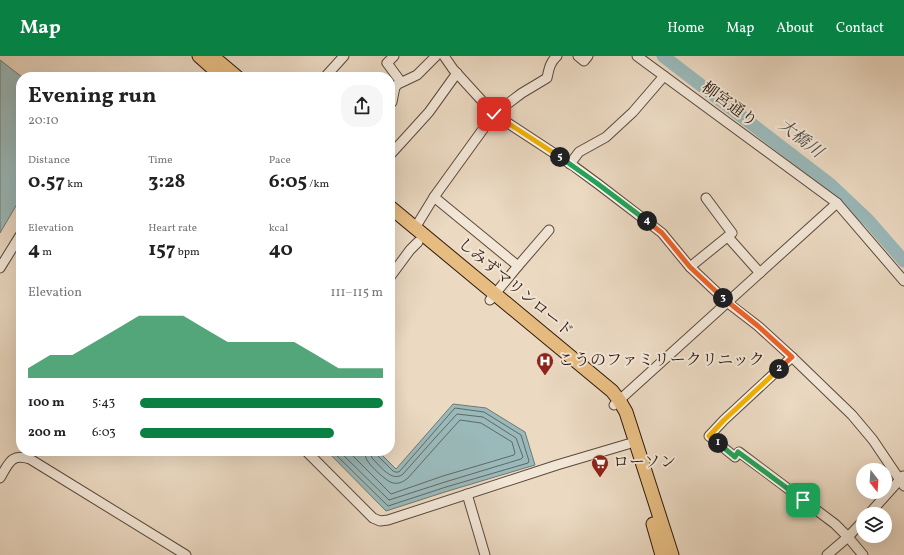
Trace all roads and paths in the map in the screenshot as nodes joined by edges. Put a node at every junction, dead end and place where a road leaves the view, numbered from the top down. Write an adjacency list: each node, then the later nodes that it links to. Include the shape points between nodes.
1 (199, 56): 11 (highway)
2 (212, 56): 12 (highway)
3 (344, 56): 13 (street)
4 (394, 56): 14 (street, via 387,63)
5 (436, 56): 18 (street, via 417,75)
6 (444, 56): 15 (street)
7 (557, 56): 20 (street, via 552,60 547,78)
8 (578, 56): 9 (street, via 584,61)
9 (588, 56)
10 (637, 56): 17 (street, 柳宮通り)
11 (217, 72)
12 (231, 72)
13 (330, 72)
14 (394, 72)
15 (457, 73): 20 (street); 21 (street, via 429,112)
16 (395, 74): 18 (street)
17 (664, 76): 22 (street, via 633,112 606,137 579,152); 25 (street, 柳宮通り)
18 (401, 82): 19 (street)
19 (395, 86)
20 (494, 114): 22 (street); 23 (street)
21 (395, 149)
22 (570, 164): 34 (street, via 662,233)
23 (434, 197): 28 (street); 33 (street)
24 (706, 198): 30 (street, via 732,233)
25 (837, 203): 37 (street); 38 (street, 柳宮通り)
26 (395, 211): 28 (highway, しみずマリンロード)
27 (395, 222): 32 (highway, しみずマリンロード)
28 (415, 228): 39 (highway, しみずマリンロード)
29 (549, 230): 33 (street)
30 (728, 237): 34 (street); 37 (street)
31 (16, 242): 35 (street)
32 (418, 242): 36 (street); 39 (highway, しみずマリンロード)
33 (518, 266): 39 (street)
34 (690, 267): 40 (street)
35 (0, 268)
36 (395, 270)
37 (760, 273): 40 (street)
38 (904, 281)
39 (493, 297): 42 (highway, しみずマリンロード, via 606,397)
40 (728, 303): 41 (street); 42 (street)
41 (792, 357): 46 (street, via 852,415); 50 (street, via 709,436 735,457 738,452 835,524)
42 (617, 403): 43 (highway, しみずマリンロード); 54 (highway, しみずマリンロード, via 626,412)
43 (628, 444): 47 (street); 53 (highway, しみずマリンロード)
44 (311, 456): 47 (street, via 380,522)
45 (0, 478): 51 (street, via 9,462 15,458 30,459)
46 (903, 481): 48 (street)
47 (467, 494): 52 (street)
48 (876, 507)
49 (856, 528): 50 (street)
50 (848, 537): 55 (street); 56 (street)
51 (186, 555)
52 (485, 555)
53 (662, 555)
54 (672, 555)
55 (827, 555)
56 (863, 555)

